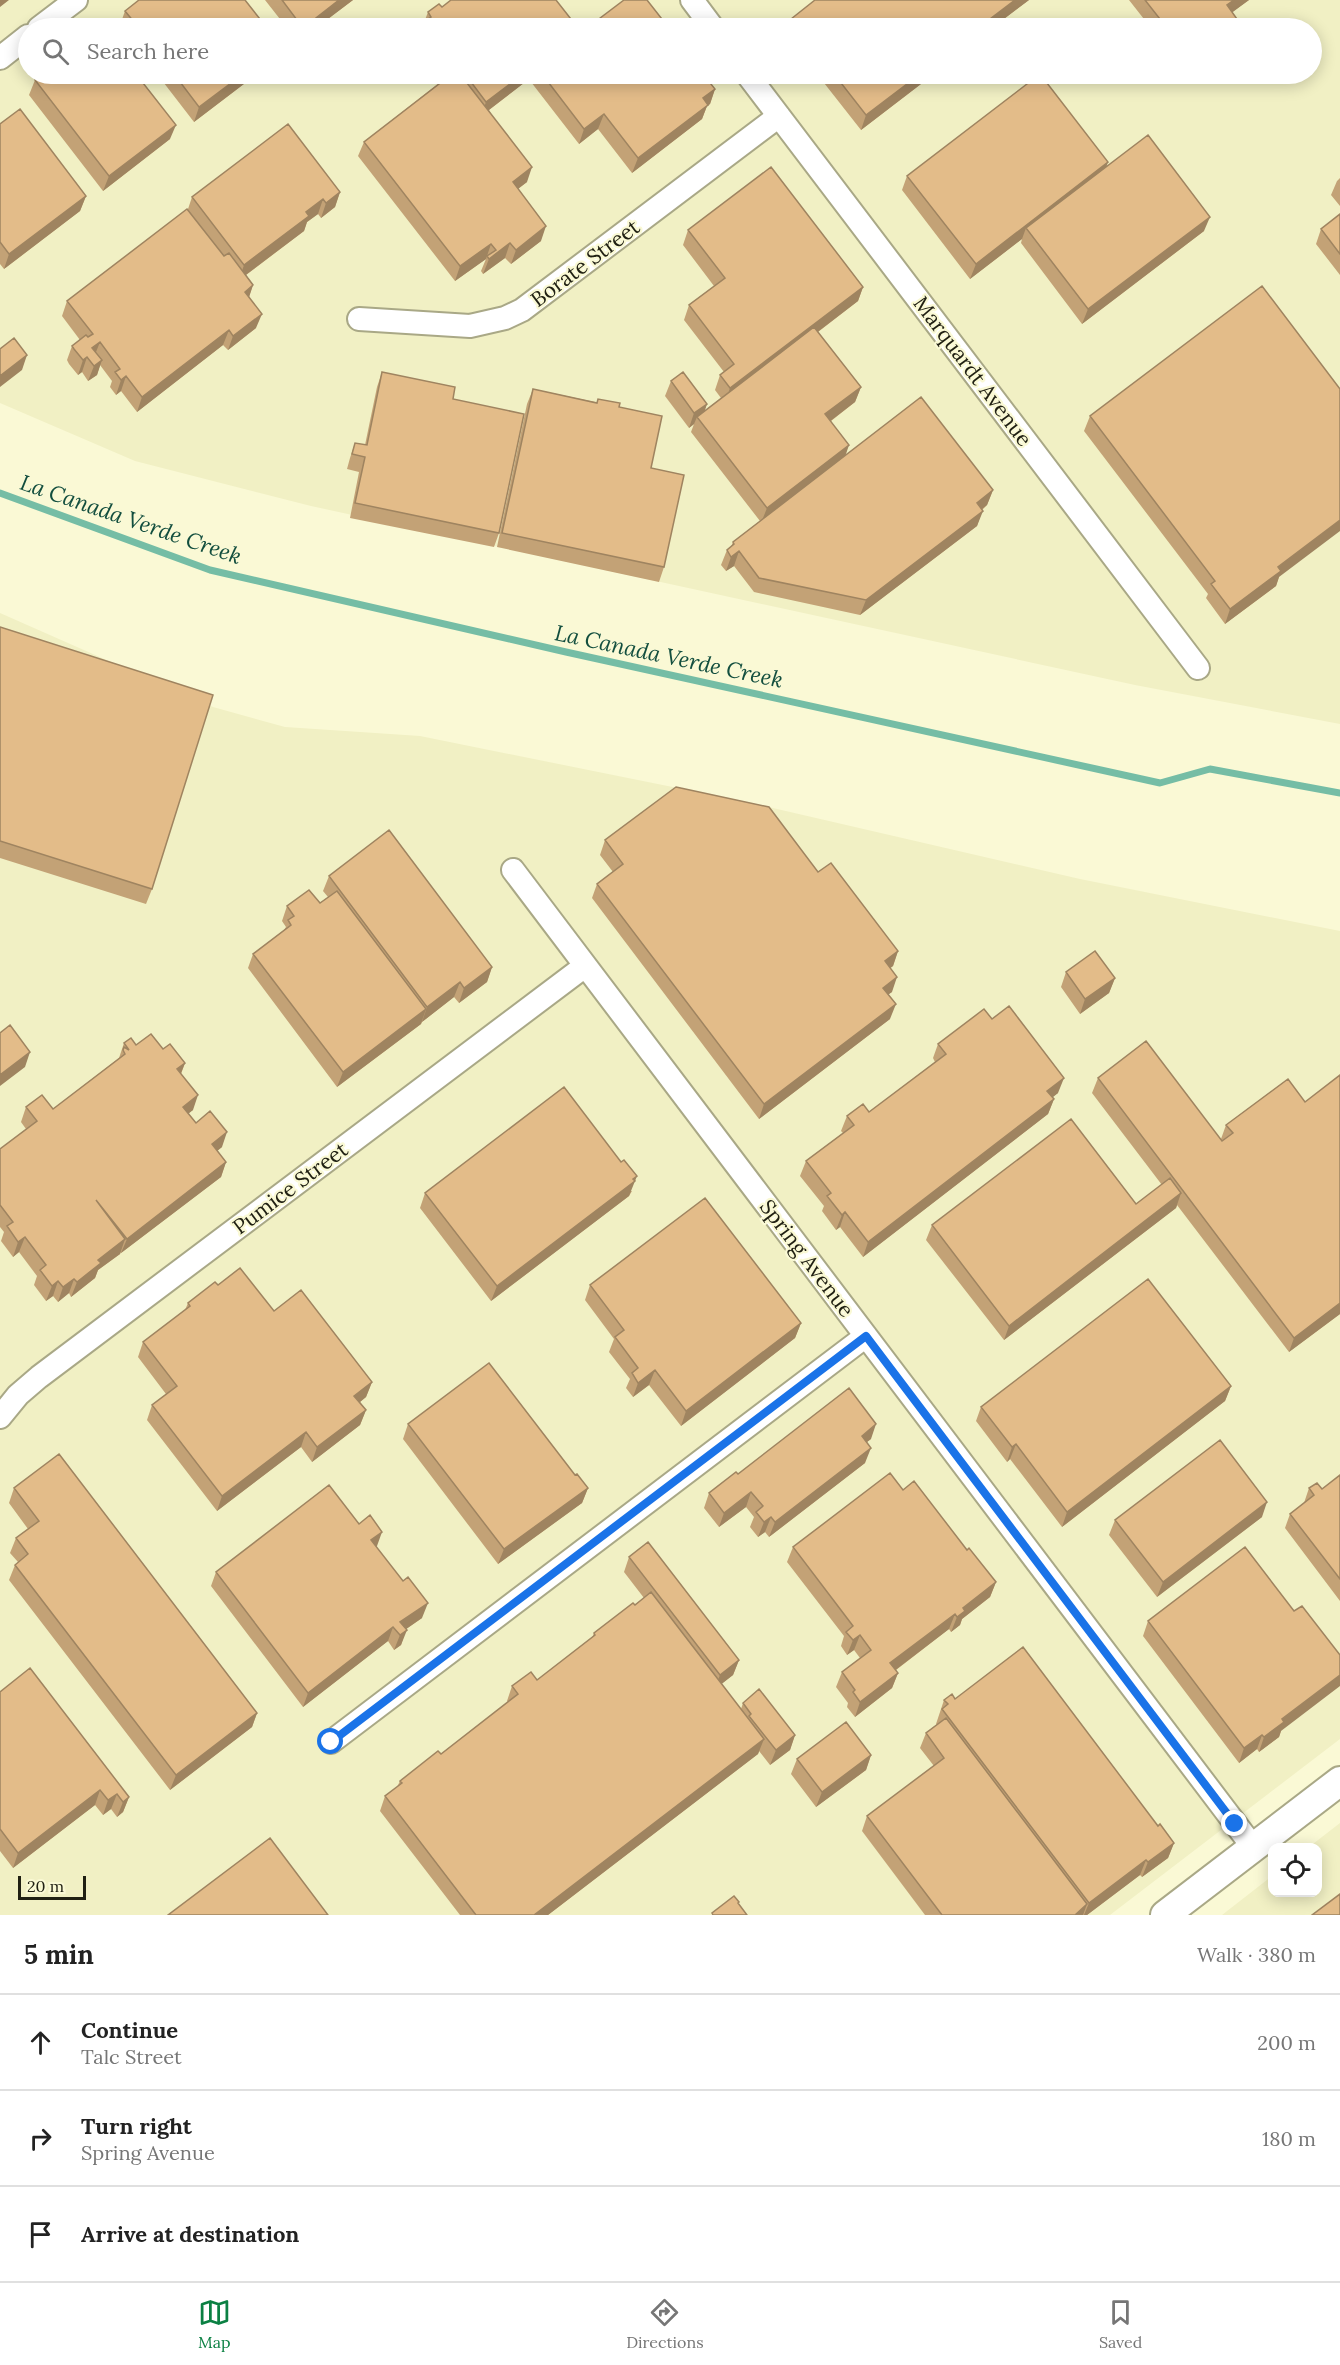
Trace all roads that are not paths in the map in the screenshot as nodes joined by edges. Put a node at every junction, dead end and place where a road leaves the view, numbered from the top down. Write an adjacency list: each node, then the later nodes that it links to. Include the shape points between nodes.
1 (76, 0): 3 (street)
2 (692, 0): 4 (street)
3 (52, 18)
4 (706, 18)
5 (18, 44): 6 (street)
6 (0, 58)
7 (755, 84): 8 (street, Marquardt Avenue)
8 (779, 116): 9 (street, Borate Street, via 505,318 470,326); 10 (street, Marquardt Avenue)
9 (359, 319)
10 (1198, 669)
11 (513, 870): 12 (street, Spring Avenue)
12 (585, 966): 13 (street, Spring Avenue); 14 (street, Pumice Street, via 39,1377)
13 (866, 1336): 15 (street); 17 (street, Spring Avenue)
14 (0, 1417)
15 (331, 1742)
16 (1340, 1781): 17 (street)
17 (1253, 1847): 18 (street)
18 (1165, 1915)

